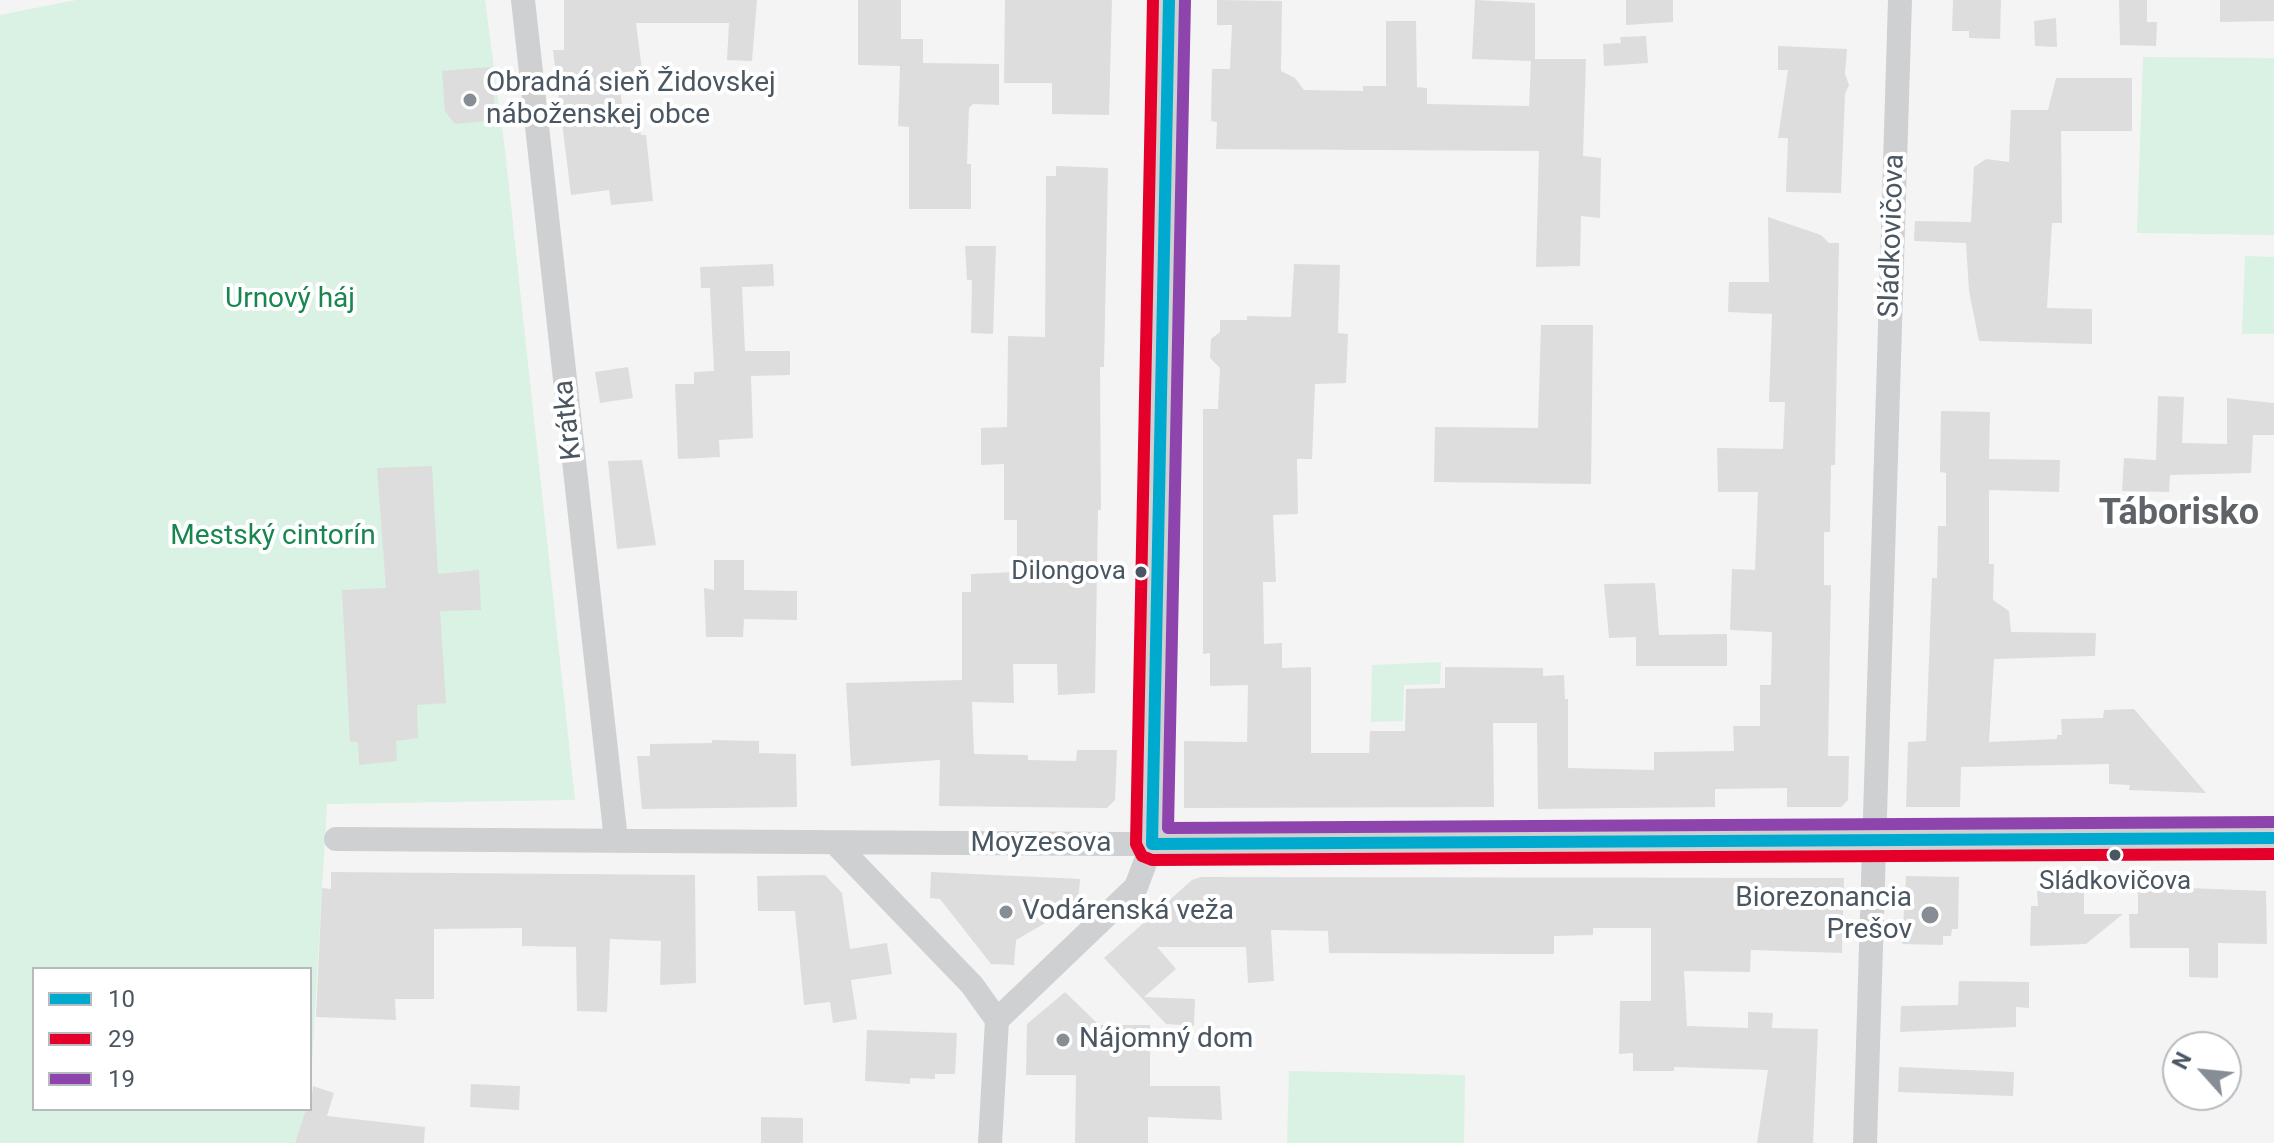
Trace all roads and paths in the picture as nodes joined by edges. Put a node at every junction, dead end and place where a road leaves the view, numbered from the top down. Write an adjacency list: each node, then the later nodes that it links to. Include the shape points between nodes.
1 (523, 0): 7 (street, Krátka)
2 (1169, 0): 9 (street)
3 (1900, 0): 6 (street, Sládkovičova)
4 (2274, 838): 6 (street, Moyzesova)
5 (336, 839): 7 (street, Moyzesova)
6 (1874, 839): 9 (street, Moyzesova); 12 (street, Sládkovičova)
7 (616, 840): 8 (street, Moyzesova)
8 (835, 843): 9 (street, Moyzesova); 10 (street, via 972,985)
9 (1152, 844): 10 (street, via 1136,887)
10 (997, 1020): 11 (street)
11 (990, 1143)
12 (1865, 1143)

